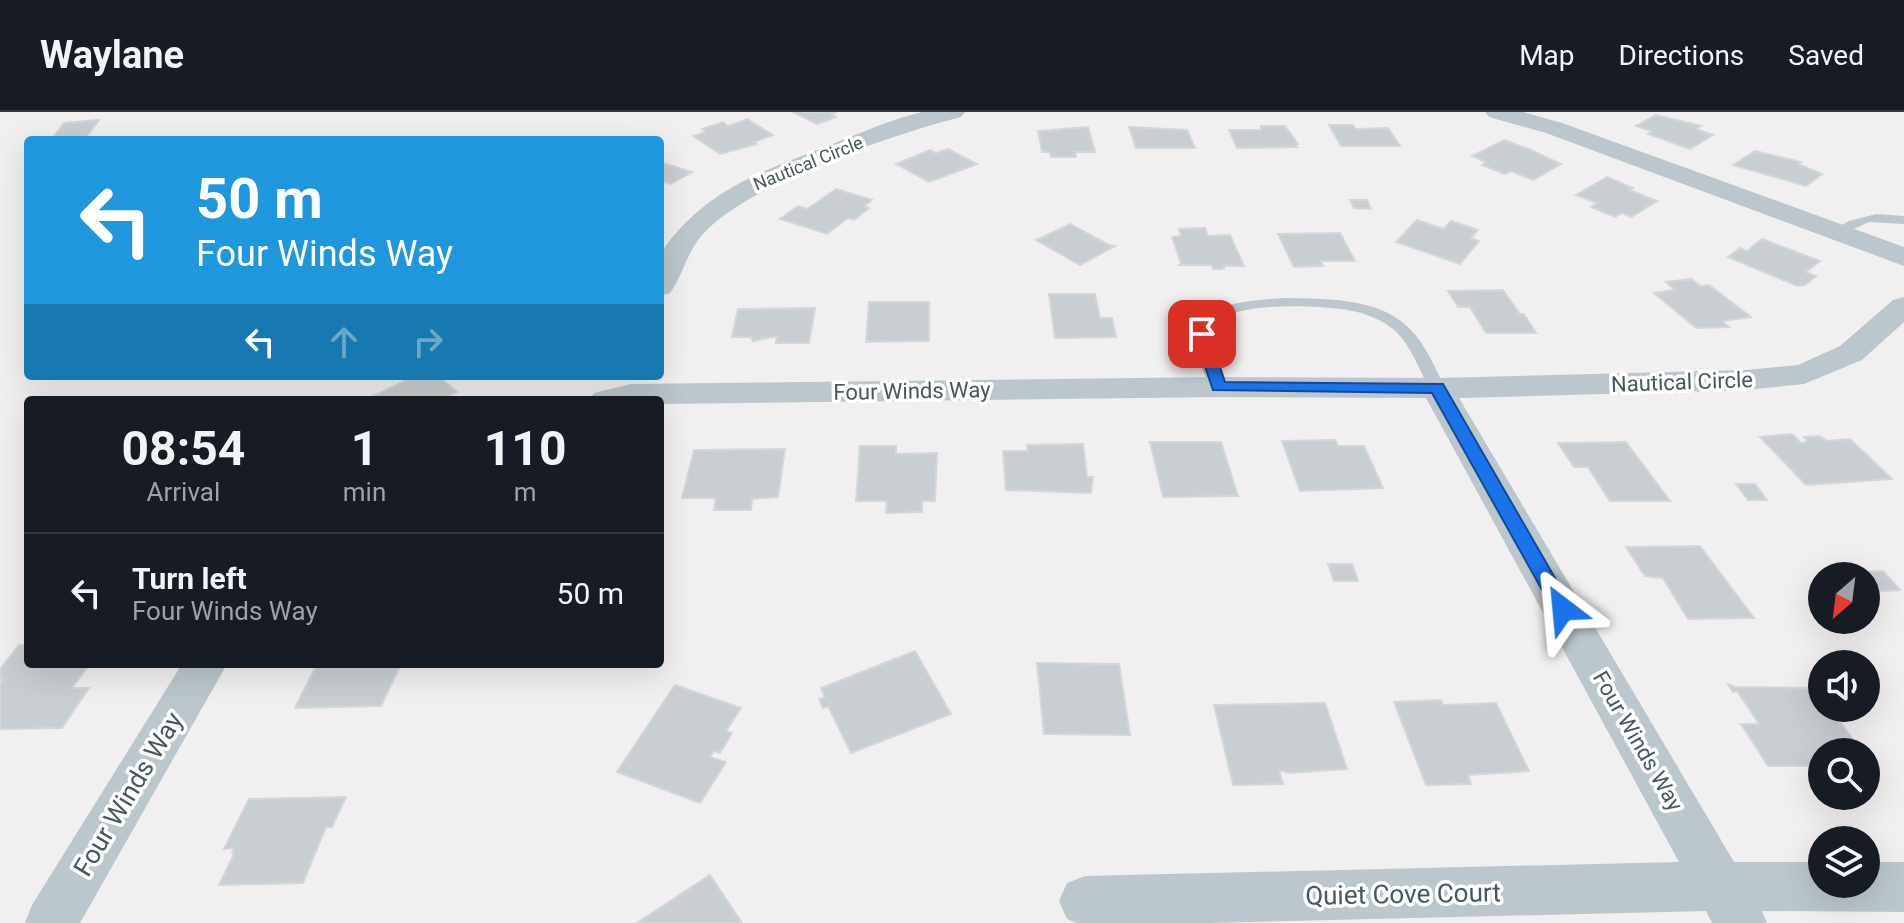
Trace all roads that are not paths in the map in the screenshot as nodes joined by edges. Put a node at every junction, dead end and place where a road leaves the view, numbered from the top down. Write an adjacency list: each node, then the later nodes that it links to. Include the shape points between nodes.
1 (953, 112): 6 (street, Nautical Circle, via 914,121 751,185 694,227)
2 (1497, 112): 4 (street, via 1554,128)
3 (1904, 220): 4 (lane, via 1859,219)
4 (1836, 233): 5 (street)
5 (1904, 257)
6 (664, 278)
7 (1904, 306): 9 (street, Nautical Circle, via 1851,353 1804,374 1682,384)
8 (1219, 387): 9 (street, Four Winds Way); 9 (lane, Four Winds Way, via 1202,334 1208,318 1249,305 1344,305 1389,320 1409,335); 10 (street, Four Winds Way)
9 (1437, 388): 14 (street, Four Winds Way)
10 (624, 390)
11 (203, 668): 15 (street, Four Winds Way)
12 (1904, 887): 14 (street, Quiet Cove Court)
13 (1085, 901): 14 (street, Quiet Cove Court)
14 (1731, 905)
15 (51, 923)

